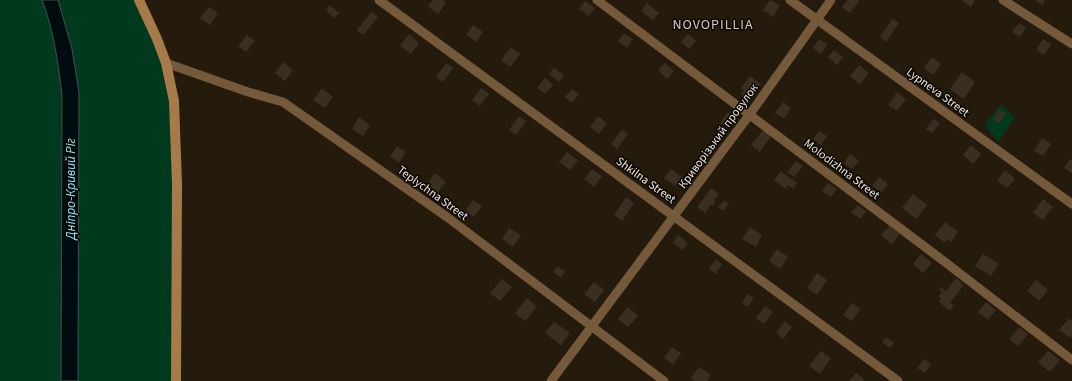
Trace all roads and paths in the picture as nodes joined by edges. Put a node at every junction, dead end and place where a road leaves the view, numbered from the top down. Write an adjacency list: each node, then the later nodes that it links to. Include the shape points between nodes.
1 (139, 0): 9 (street)
2 (379, 0): 12 (street, Shkilna Street)
3 (597, 0): 10 (street, Molodizhna Street)
4 (790, 0): 7 (street, Lypneva Street)
5 (831, 0): 7 (street, Криворізький провулок)
6 (1003, 0): 8 (street)
7 (817, 19): 10 (street, Криворізький провулок); 11 (street, Lypneva Street)
8 (1072, 44)
9 (166, 63): 13 (street, Teplychna Street, via 283,102 447,217); 15 (street, via 174,101 177,184)
10 (750, 114): 12 (street, Криворізький провулок); 14 (street, Molodizhna Street)
11 (1072, 204)
12 (674, 216): 13 (street, Криворізький провулок); 18 (street, Shkilna Street)
13 (591, 327): 16 (street, Криворізький провулок); 17 (street, Teplychna Street)
14 (1072, 360)
15 (176, 381)
16 (551, 381)
17 (664, 381)
18 (898, 381)

